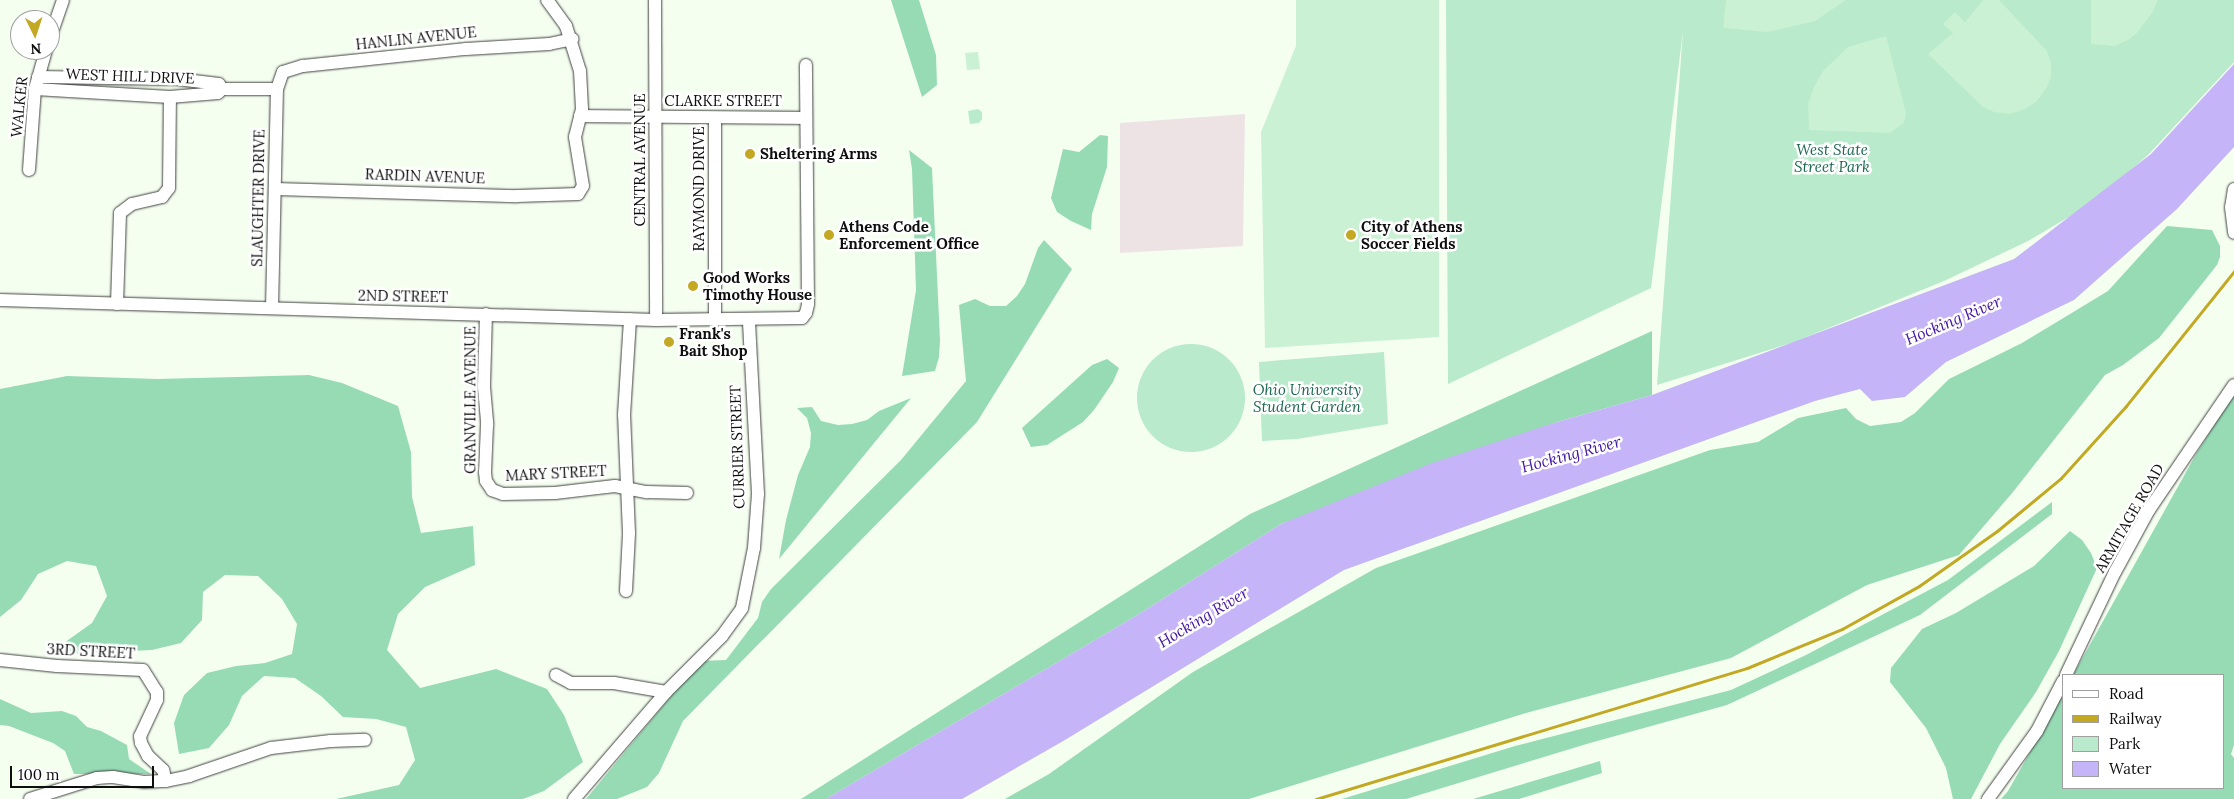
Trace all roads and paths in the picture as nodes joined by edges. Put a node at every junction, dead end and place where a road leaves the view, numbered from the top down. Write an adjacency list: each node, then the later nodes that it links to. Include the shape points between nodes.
1 (547, 0): 3 (street)
2 (655, 0): 11 (street, CENTRAL AVENUE)
3 (572, 39): 8 (street, HANLIN AVENUE, via 549,44 292,68 283,72); 10 (street, via 580,71)
4 (43, 60): 6 (street, WALKER)
5 (806, 65): 13 (street)
6 (37, 83): 7 (street, WEST HILL DRIVE, via 196,80 219,84); 9 (street, WEST HILL DRIVE); 14 (street, WALKER)
7 (222, 88): 8 (street, WEST HILL DRIVE); 9 (street, WEST HILL DRIVE, via 218,93)
8 (277, 89): 16 (street, SLAUGHTER DRIVE)
9 (170, 97): 19 (street, via 169,188 162,197 132,204 120,213)
10 (580, 116): 11 (street, CLARKE STREET); 16 (street, RARDIN AVENUE, via 575,137 583,188 573,196)
11 (656, 117): 12 (street, CLARKE STREET); 23 (street, CENTRAL AVENUE)
12 (715, 118): 13 (street, CLARKE STREET); 24 (street, RAYMOND DRIVE)
13 (806, 118): 25 (street, 2ND STREET, via 808,304 805,316 789,320)
14 (29, 170)
15 (2234, 189): 17 (street, via 2231,207)
16 (276, 190): 20 (street, SLAUGHTER DRIVE)
17 (2234, 233)
18 (0, 300): 19 (street, 2ND STREET)
19 (117, 304): 20 (street, 2ND STREET)
20 (272, 308): 21 (street, 2ND STREET)
21 (486, 314): 22 (street, 2ND STREET); 27 (street, GRANVILLE AVENUE, via 484,472)
22 (630, 319): 23 (street, 2ND STREET); 28 (street, via 624,415)
23 (656, 320): 24 (street, 2ND STREET)
24 (715, 320): 25 (street, 2ND STREET)
25 (749, 320): 35 (street, CURRIER STREET, via 758,494 754,548 744,602 739,615 722,636)
26 (2234, 385): 32 (street, ARMITAGE ROAD, via 2141,523)
27 (489, 486): 28 (street, MARY STREET, via 503,494 555,493 602,486)
28 (627, 488): 29 (street, MARY STREET); 30 (street, via 629,551)
29 (687, 493)
30 (626, 591)
31 (0, 660): 37 (street, 3RD STREET, via 143,670 157,692 157,700 140,736 141,743 148,756 163,770)
32 (2066, 674)
33 (556, 675): 35 (street, via 571,683 614,683)
34 (2062, 683): 40 (street, via 2037,731)
35 (666, 692): 39 (street, CURRIER STREET)
36 (365, 740): 37 (street, via 272,748)
37 (166, 781): 38 (street, via 98,778)
38 (30, 799)
39 (574, 799)
40 (1988, 799)

